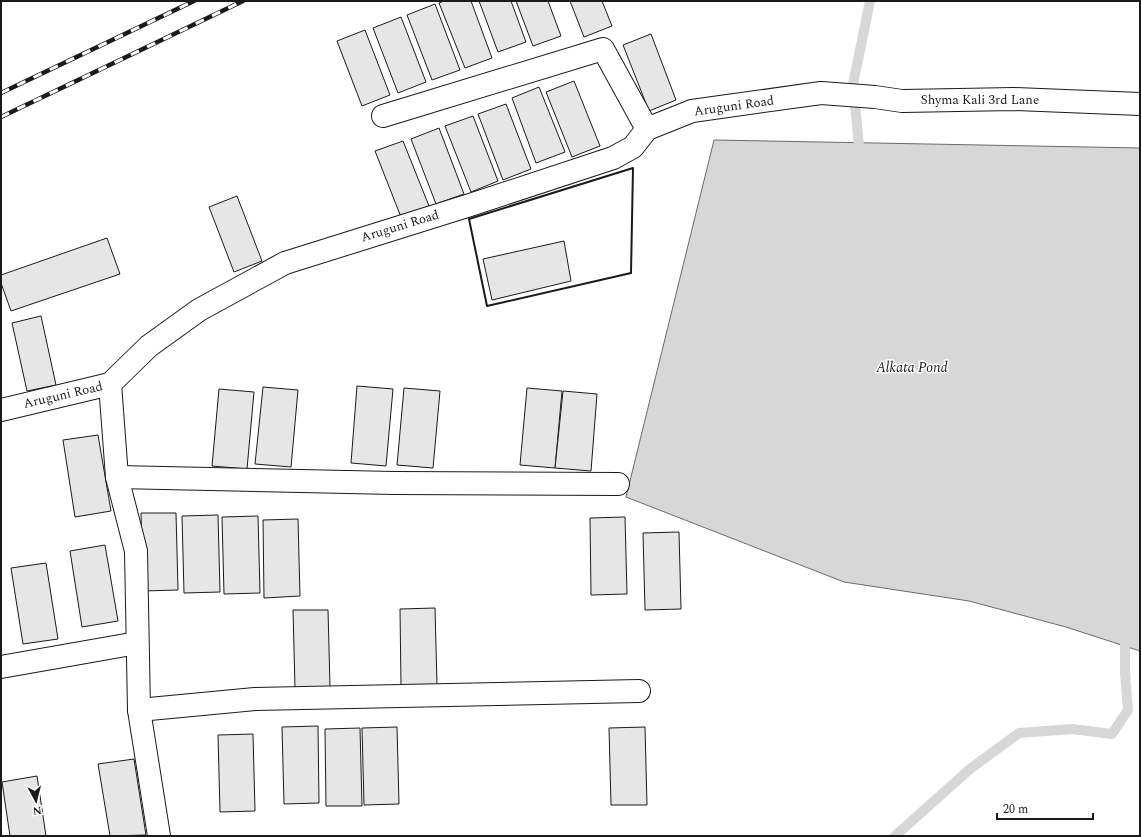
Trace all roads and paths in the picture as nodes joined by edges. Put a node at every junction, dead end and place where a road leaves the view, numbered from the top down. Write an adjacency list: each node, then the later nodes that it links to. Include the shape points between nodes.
1 (821, 93): 2 (street, Shyma Kali 3rd Lane, via 902,101 1014,99); 4 (street, Aruguni Road, via 692,111)
2 (1140, 104)
3 (383, 116): 4 (street, via 603,49)
4 (647, 129): 5 (street, Aruguni Road, via 633,147 613,158 285,263 199,310 149,346)
5 (110, 384): 6 (street, Aruguni Road); 7 (street)
6 (1, 410)
7 (117, 477): 8 (street, via 394,483); 9 (street, via 136,551)
8 (618, 484)
9 (137, 643): 10 (street); 12 (street)
10 (1, 667)
11 (639, 691): 12 (street, via 255,699)
12 (139, 710): 13 (street)
13 (159, 836)

